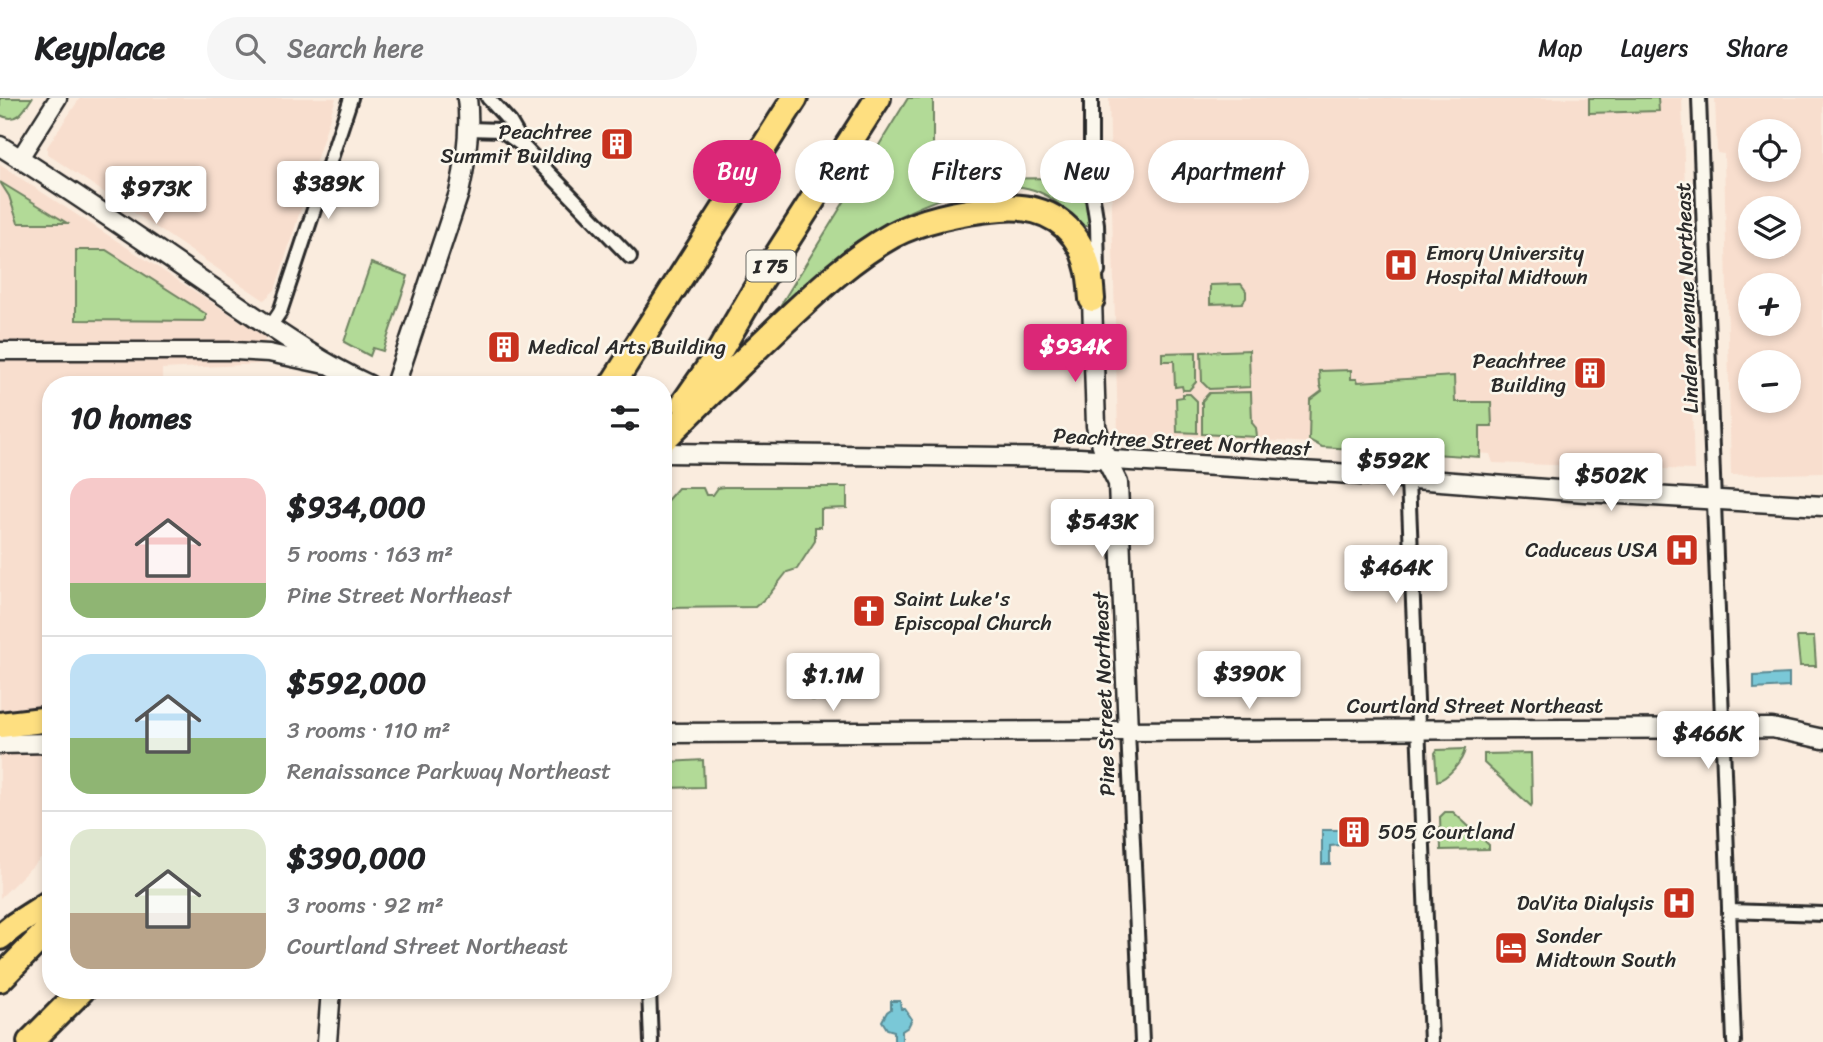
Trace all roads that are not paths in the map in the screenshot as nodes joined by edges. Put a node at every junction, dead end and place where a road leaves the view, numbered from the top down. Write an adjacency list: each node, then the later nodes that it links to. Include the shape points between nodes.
1 (58, 98): 12 (street)
2 (351, 98): 15 (street, via 280,312)
3 (467, 98): 9 (main road)
4 (488, 98): 10 (street, via 510,121)
5 (795, 98): 20 (highway)
6 (878, 98): 21 (highway, I 75)
7 (1091, 98): 14 (street, Pine Street Northeast, via 1098,272)
8 (1699, 98): 26 (street, Linden Avenue Northeast)
9 (469, 129): 10 (street, via 501,130); 19 (main road, via 459,193)
10 (522, 145): 13 (street)
11 (0, 146): 12 (main road)
12 (20, 158): 15 (main road)
13 (630, 257)
14 (1092, 299): 22 (highway, via 1083,253 1065,226 1048,213 1012,207 989,209 917,225 875,247 828,282); 24 (main road, Pine Street Northeast, via 1096,426)
15 (270, 327): 17 (main road)
16 (0, 351): 17 (street, via 235,351)
17 (329, 366): 18 (main road)
18 (350, 376)
19 (398, 376)
20 (617, 376)
21 (672, 419)
22 (672, 431)
23 (672, 453): 24 (main road, Peachtree Street Northeast)
24 (1107, 461): 25 (main road, Peachtree Street Northeast); 32 (main road, Pine Street Northeast, via 1118,483)
25 (1408, 480): 26 (main road, Peachtree Street Northeast); 31 (street)
26 (1713, 499): 27 (main road, Peachtree Street Northeast); 30 (street, Linden Avenue Northeast)
27 (1823, 506)
28 (42, 720): 29 (highway)
29 (0, 725)
30 (1723, 728): 31 (main road, Courtland Street Northeast); 34 (main road, Courtland Street Northeast, via 1772,728); 38 (street, Linden Avenue Northeast)
31 (1418, 729): 32 (main road, Courtland Street Northeast); 52 (street)
32 (1128, 731): 33 (main road, Courtland Street Northeast); 51 (street, Pine Street Northeast)
33 (672, 733)
34 (1823, 739)
35 (42, 743): 36 (main road)
36 (0, 744)
37 (42, 908): 41 (highway)
38 (1729, 911): 39 (street); 53 (street, Linden Avenue Northeast)
39 (1823, 914)
40 (42, 936): 42 (highway)
41 (0, 937)
42 (0, 979)
43 (73, 999): 47 (highway)
44 (76, 999): 48 (highway)
45 (330, 999): 49 (main road)
46 (649, 999): 50 (street)
47 (30, 1042)
48 (47, 1042)
49 (327, 1042)
50 (651, 1042)
51 (1142, 1042)
52 (1431, 1042)
53 (1734, 1042)

